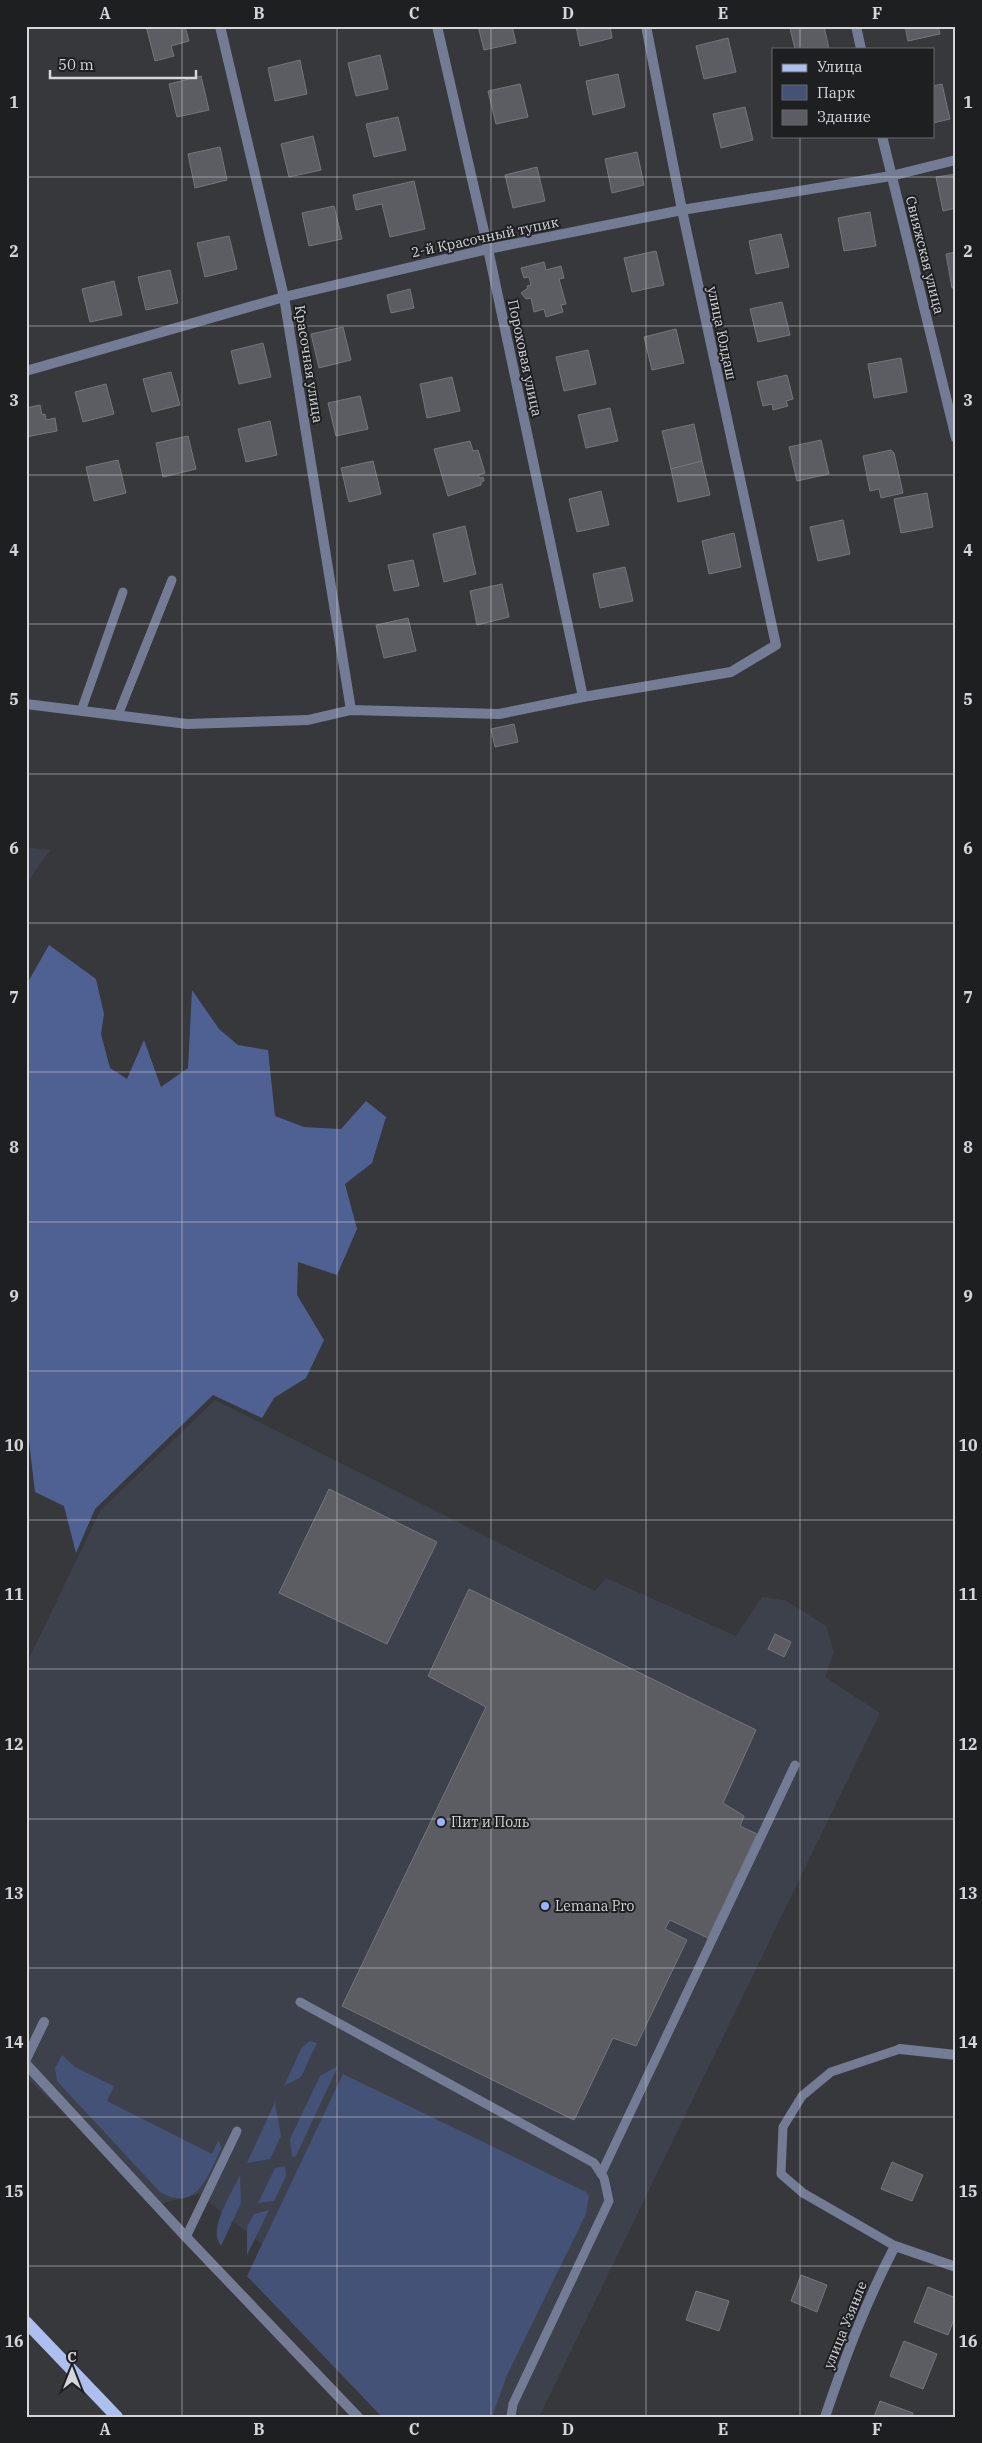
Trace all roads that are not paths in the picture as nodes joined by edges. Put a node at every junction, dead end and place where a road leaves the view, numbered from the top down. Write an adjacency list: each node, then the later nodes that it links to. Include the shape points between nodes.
1 (220, 26): 11 (street, Красочная улица)
2 (437, 26): 10 (street, Пороховая улица)
3 (646, 26): 9 (street, улица Юлдаш)
4 (856, 26): 5 (street)
5 (861, 48)
6 (882, 138): 8 (street, Свияжская улица)
7 (956, 160): 8 (street, 2-й Красочный тупик)
8 (891, 176): 9 (street, 2-й Красочный тупик); 13 (street, Свияжская улица)
9 (682, 210): 10 (street, 2-й Красочный тупик); 16 (street, улица Юлдаш, via 776,645 731,672)
10 (488, 249): 11 (street, 2-й Красочный тупик); 16 (street, Пороховая улица)
11 (284, 297): 12 (street, 2-й Красочный тупик); 19 (street, Красочная улица)
12 (26, 371)
13 (956, 438)
14 (172, 580): 20 (lane)
15 (123, 592): 18 (lane)
16 (583, 697): 19 (street, via 498,714)
17 (26, 704): 18 (street)
18 (81, 710): 20 (street)
19 (352, 710): 20 (street, via 308,720 187,724)
20 (118, 715)
21 (795, 1764): 29 (lane)
22 (300, 2002): 29 (lane, via 594,2163)
23 (44, 2022): 26 (street)
24 (900, 2050): 25 (street); 31 (lane, via 831,2072 802,2096 783,2127 781,2174 803,2193)
25 (956, 2056)
26 (26, 2059)
27 (26, 2064): 30 (street)
28 (237, 2131): 30 (lane)
29 (601, 2174): 36 (lane, via 609,2201 513,2404)
30 (186, 2237): 35 (street)
31 (895, 2246): 32 (street); 37 (street, улица Узянле, via 866,2305)
32 (956, 2267)
33 (26, 2322): 34 (main road)
34 (118, 2417)
35 (358, 2417)
36 (511, 2417)
37 (825, 2417)

